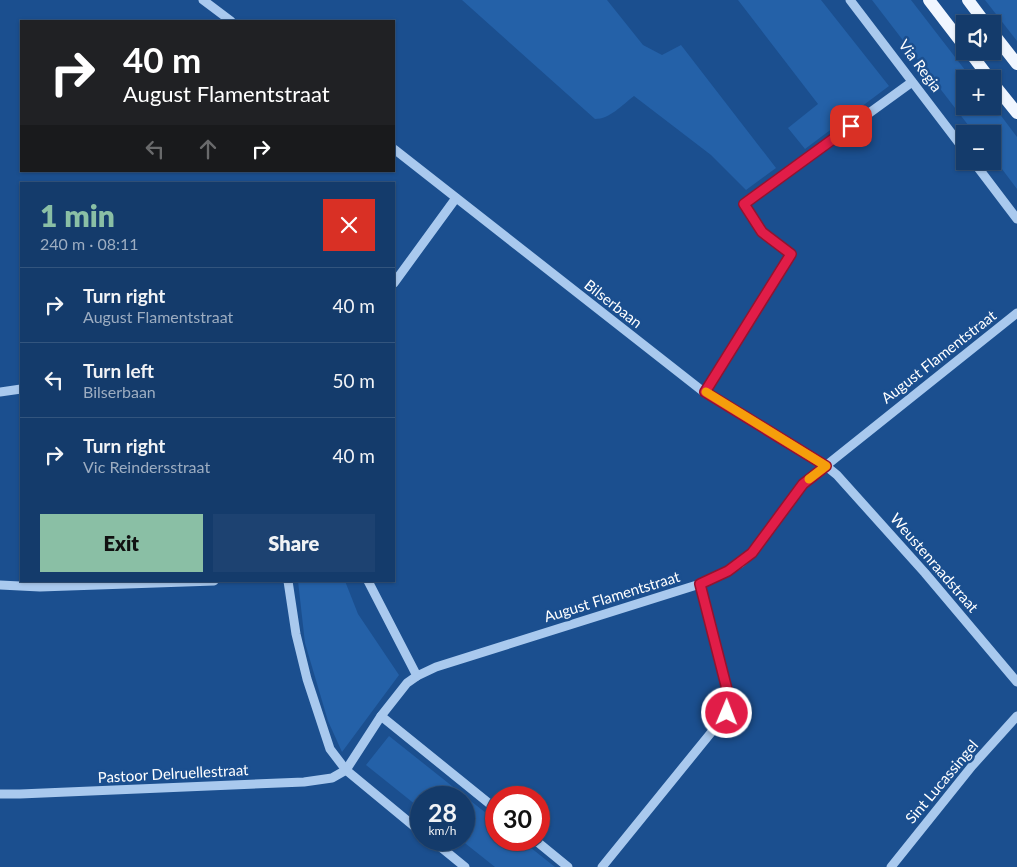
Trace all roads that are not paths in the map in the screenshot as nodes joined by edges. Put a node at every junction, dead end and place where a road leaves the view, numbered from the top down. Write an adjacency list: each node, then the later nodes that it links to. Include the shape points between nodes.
1 (203, 0): 6 (street)
2 (850, 0): 10 (street, Via Regia)
3 (929, 0): 7 (main road)
4 (968, 0): 5 (main road)
5 (979, 15)
6 (230, 20)
7 (956, 34)
8 (1001, 44): 9 (main road)
9 (1017, 64)
10 (912, 82): 13 (street, Via Regia); 22 (street, via 744,204 762,232 791,254)
11 (1001, 93): 12 (main road)
12 (1017, 113)
13 (956, 139)
14 (395, 150): 16 (street, Bilserbaan)
15 (980, 170): 17 (street)
16 (456, 198): 18 (street); 22 (street, Bilserbaan)
17 (1017, 219)
18 (395, 282)
19 (1017, 313): 23 (street, August Flamentstraat)
20 (20, 389): 21 (street)
21 (0, 392)
22 (705, 392): 23 (street, Bilserbaan)
23 (826, 466): 27 (street, August Flamentstraat, via 803,484 752,553 728,571); 30 (street, Weustenraadstraat, via 867,507)
24 (189, 582): 28 (street, via 40,588)
25 (288, 582): 33 (street, via 293,620 308,679 330,749)
26 (369, 582): 29 (street)
27 (700, 584): 29 (street, August Flamentstraat, via 436,667); 41 (street, via 730,701 727,713)
28 (0, 585)
29 (417, 676): 31 (street, August Flamentstraat, via 407,683)
30 (1017, 682)
31 (381, 716): 33 (street, August Flamentstraat); 35 (street)
32 (1017, 716): 42 (street, Sint Lucassingel, via 972,766)
33 (346, 770): 34 (street, Pastoor Delruellestraat, via 332,778 304,782); 36 (street)
34 (0, 794)
35 (485, 800)
36 (410, 823)
37 (445, 851): 39 (street)
38 (548, 851): 40 (street)
39 (465, 867)
40 (568, 867)
41 (602, 867)
42 (891, 867)

